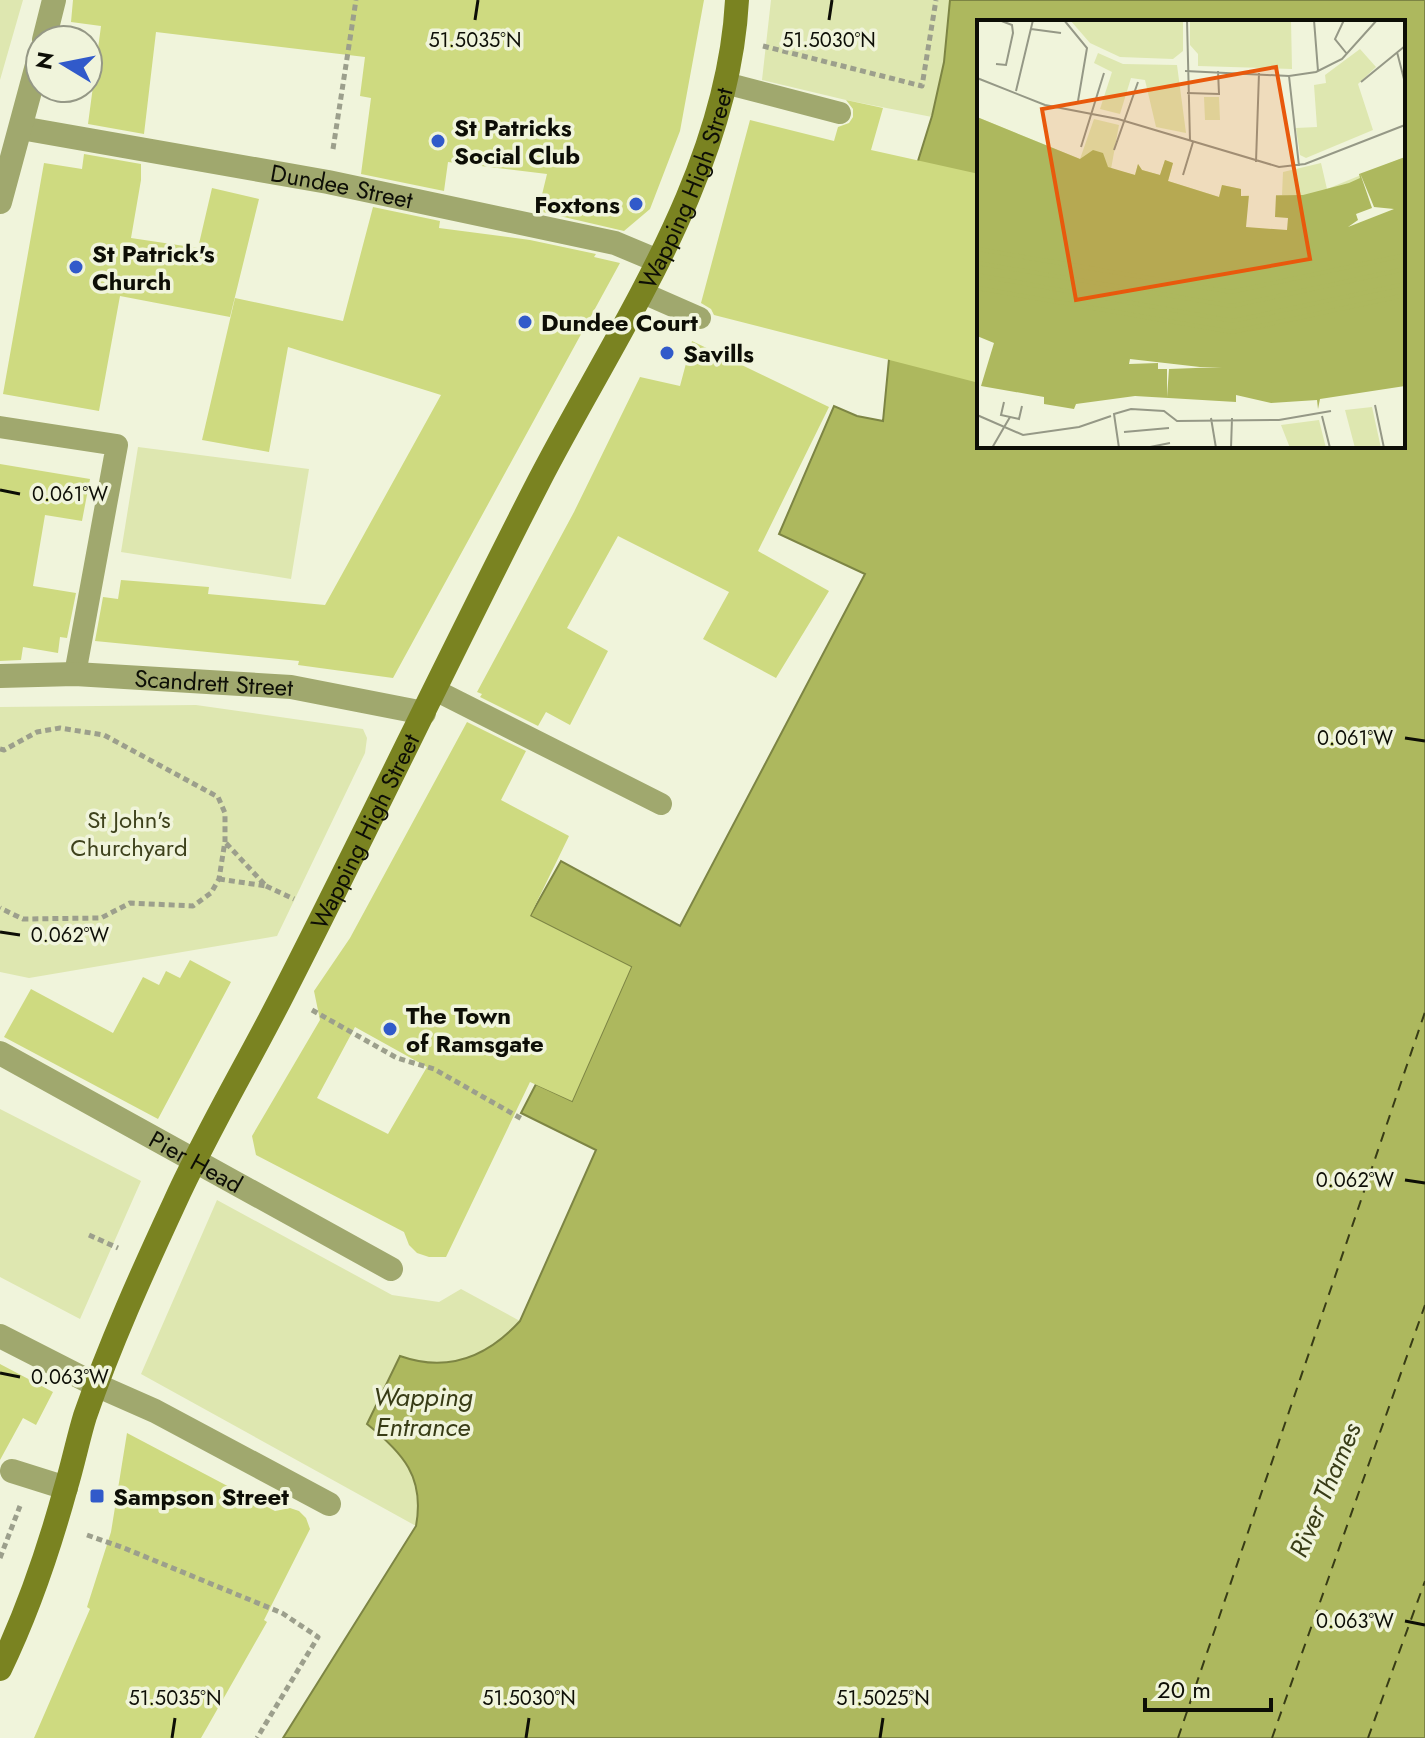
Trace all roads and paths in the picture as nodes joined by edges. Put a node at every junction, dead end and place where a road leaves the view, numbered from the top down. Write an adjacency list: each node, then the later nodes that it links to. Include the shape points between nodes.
1 (54, 0): 5 (street)
2 (356, 0): 11 (path)
3 (737, 0): 7 (street, Wapping High Street)
4 (936, 0): 6 (path, via 922,86)
5 (48, 24)
6 (768, 47)
7 (725, 83): 9 (lane); 13 (street, Wapping High Street, via 707,147)
8 (27, 104): 10 (street)
9 (840, 113)
10 (21, 128): 11 (street, Dundee Street); 12 (street)
11 (328, 182): 13 (street, Dundee Street, via 615,243)
12 (0, 202)
13 (658, 261): 14 (street, Wapping High Street)
14 (643, 293): 15 (lane); 19 (street, Wapping High Street, via 585,394)
15 (700, 318)
16 (0, 427): 17 (lane, via 117,445)
17 (75, 674): 18 (street, Scandrett Street); 20 (street, Scandrett Street, via 291,687)
18 (0, 676)
19 (435, 690): 20 (street, Wapping High Street); 22 (lane)
20 (424, 713): 26 (street, Wapping High Street)
21 (0, 749): 23 (path, via 60,728 104,735 218,797 225,813)
22 (661, 804)
23 (225, 841): 24 (path); 24 (path, via 266,886)
24 (219, 879): 25 (path, via 193,906 130,903 101,918 35,919)
25 (0, 908)
26 (283, 994): 28 (path); 29 (street, Wapping High Street)
27 (0, 1053): 29 (street, Pier Head)
28 (522, 1119)
29 (196, 1159): 32 (street, Pier Head); 34 (street, Wapping High Street)
30 (89, 1235): 31 (path)
31 (99, 1239)
32 (391, 1269)
33 (0, 1336): 34 (street)
34 (96, 1385): 36 (street, Wapping High Street); 38 (street)
35 (12, 1471): 36 (street)
36 (66, 1488): 41 (street, Wapping High Street)
37 (24, 1497): 40 (path)
38 (329, 1504)
39 (77, 1532): 42 (path, via 282,1613 318,1637)
40 (0, 1558)
41 (0, 1669)
42 (257, 1738)

